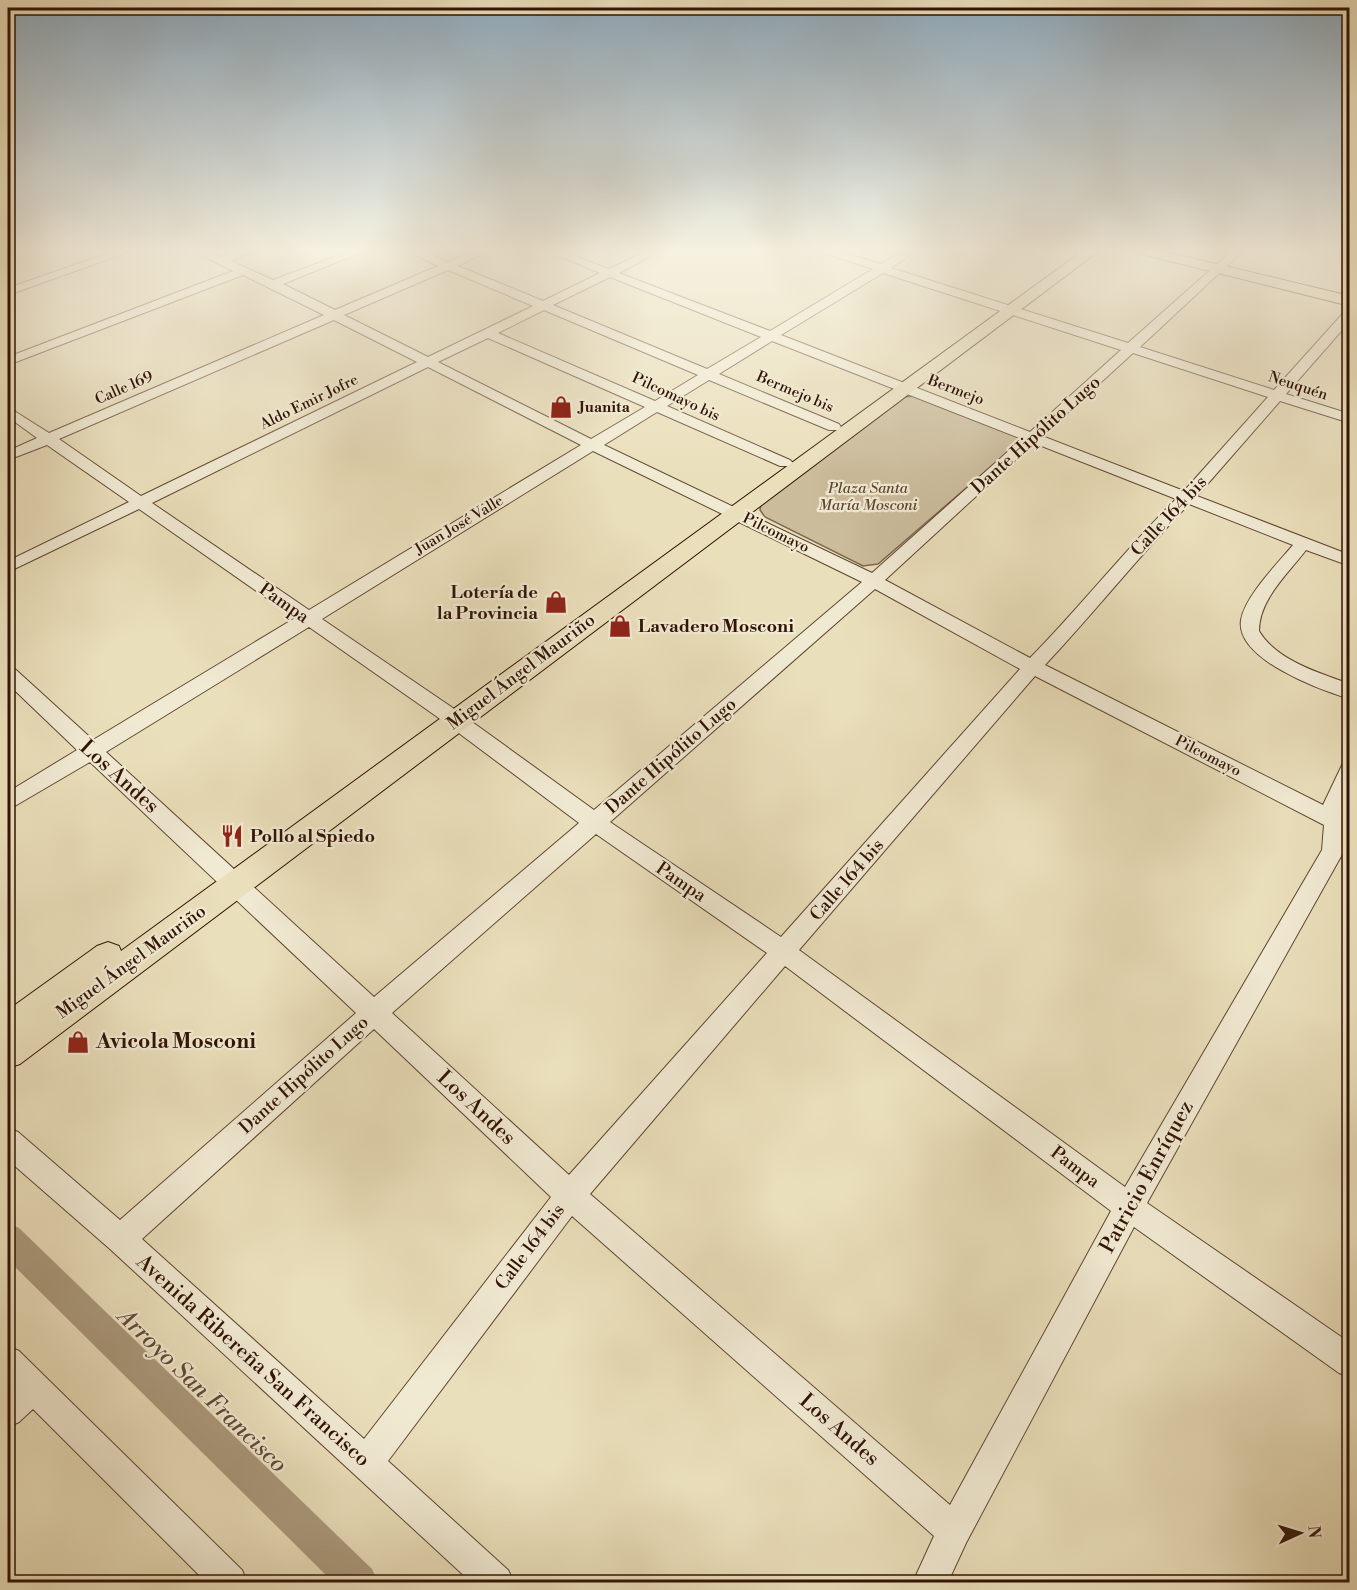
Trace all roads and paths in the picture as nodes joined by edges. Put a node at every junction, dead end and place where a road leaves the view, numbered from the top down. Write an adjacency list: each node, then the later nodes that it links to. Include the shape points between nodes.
1 (104, 324): 15 (street)
2 (312, 324): 25 (street, Calle 169)
3 (352, 324): 16 (street, Pilcomayo)
4 (506, 324): 12 (street, Aldo Emir Jofre)
5 (590, 324): 17 (street, Bermejo bis)
6 (745, 324): 13 (street, Bermejo)
7 (791, 324): 13 (street, Juan José Valle)
8 (983, 324): 18 (main road, Miguel Ángel Mauriño)
9 (1054, 324): 14 (street, Neuquén)
10 (1157, 324): 14 (street, Dante Hipólito Lugo)
11 (1340, 324): 19 (street, Calle 164 bis)
12 (488, 333): 16 (street, Aldo Emir Jofre); 20 (street, Pilcomayo bis)
13 (773, 335): 17 (street, Juan José Valle); 18 (street, Bermejo)
14 (1130, 349): 19 (street, Neuquén); 24 (street, Dante Hipólito Lugo)
15 (8, 361)
16 (429, 362): 26 (street, Pilcomayo); 30 (street, Aldo Emir Jofre)
17 (708, 374): 20 (street, Juan José Valle); 23 (street, Bermejo bis)
18 (900, 386): 23 (main road, Miguel Ángel Mauriño); 24 (street, Bermejo); 31 (main road, Miguel Ángel Mauriño)
19 (1275, 396): 22 (street, Neuquén); 29 (street, Calle 164 bis)
20 (653, 405): 26 (street, Juan José Valle); 28 (street, Pilcomayo bis)
21 (8, 411): 25 (street, Pampa)
22 (1350, 420)
23 (834, 427): 28 (main road, Miguel Ángel Mauriño)
24 (1032, 437): 29 (street, Bermejo); 35 (street, Dante Hipólito Lugo)
25 (48, 438): 27 (street, Calle 169); 30 (street, Pampa)
26 (592, 445): 31 (street, Pilcomayo); 36 (street, Juan José Valle)
27 (8, 456)
28 (785, 463): 31 (main road, Miguel Ángel Mauriño)
29 (1187, 497): 32 (street, Bermejo); 37 (street, Calle 164 bis, via 1138,547 1089,609)
30 (139, 502): 34 (street, Aldo Emir Jofre); 36 (street, Pampa)
31 (729, 511): 35 (street, Pilcomayo); 40 (main road, Miguel Ángel Mauriño)
32 (1303, 543): 33 (street, Bermejo); 39 (street, via 1257,606 1248,630 1273,658)
33 (1350, 561)
34 (8, 567)
35 (874, 581): 37 (street, Pilcomayo); 44 (street, Dante Hipólito Lugo)
36 (305, 619): 40 (street, Pampa); 41 (street, Juan José Valle)
37 (1032, 667): 45 (street, Pilcomayo); 47 (street, Calle 164 bis)
38 (8, 674): 41 (street, Los Andes)
39 (1350, 692)
40 (449, 716): 44 (street, Pampa); 46 (main road, Miguel Ángel Mauriño)
41 (90, 750): 43 (street, Juan José Valle); 46 (street, Los Andes)
42 (1350, 770): 45 (street, Patricio Enríquez, via 1333,806)
43 (8, 801)
44 (594, 822): 47 (street, Pampa); 48 (street, Dante Hipólito Lugo)
45 (1342, 825): 53 (street, Patricio Enríquez, via 1334,851)
46 (231, 879): 48 (street, Los Andes); 49 (main road, Miguel Ángel Mauriño); 50 (main road, Miguel Ángel Mauriño)
47 (784, 952): 52 (street, Calle 164 bis); 53 (street, Pampa)
48 (374, 1013): 52 (street, Los Andes); 54 (street, Dante Hipólito Lugo)
49 (8, 1028)
50 (8, 1053)
51 (8, 1142): 54 (street, Avenida Ribereña San Francisco)
52 (570, 1195): 59 (street, Calle 164 bis); 60 (street, Los Andes)
53 (1129, 1207): 56 (street, Pampa); 60 (street, Patricio Enríquez)
54 (120, 1239): 59 (street, Avenida Ribereña San Francisco)
55 (8, 1362): 57 (street)
56 (1350, 1362)
57 (33, 1388): 58 (street); 61 (street)
58 (8, 1411)
59 (365, 1464): 62 (street, Avenida Ribereña San Francisco)
60 (954, 1531): 63 (street, Patricio Enríquez)
61 (230, 1582)
62 (496, 1582)
63 (930, 1582)

